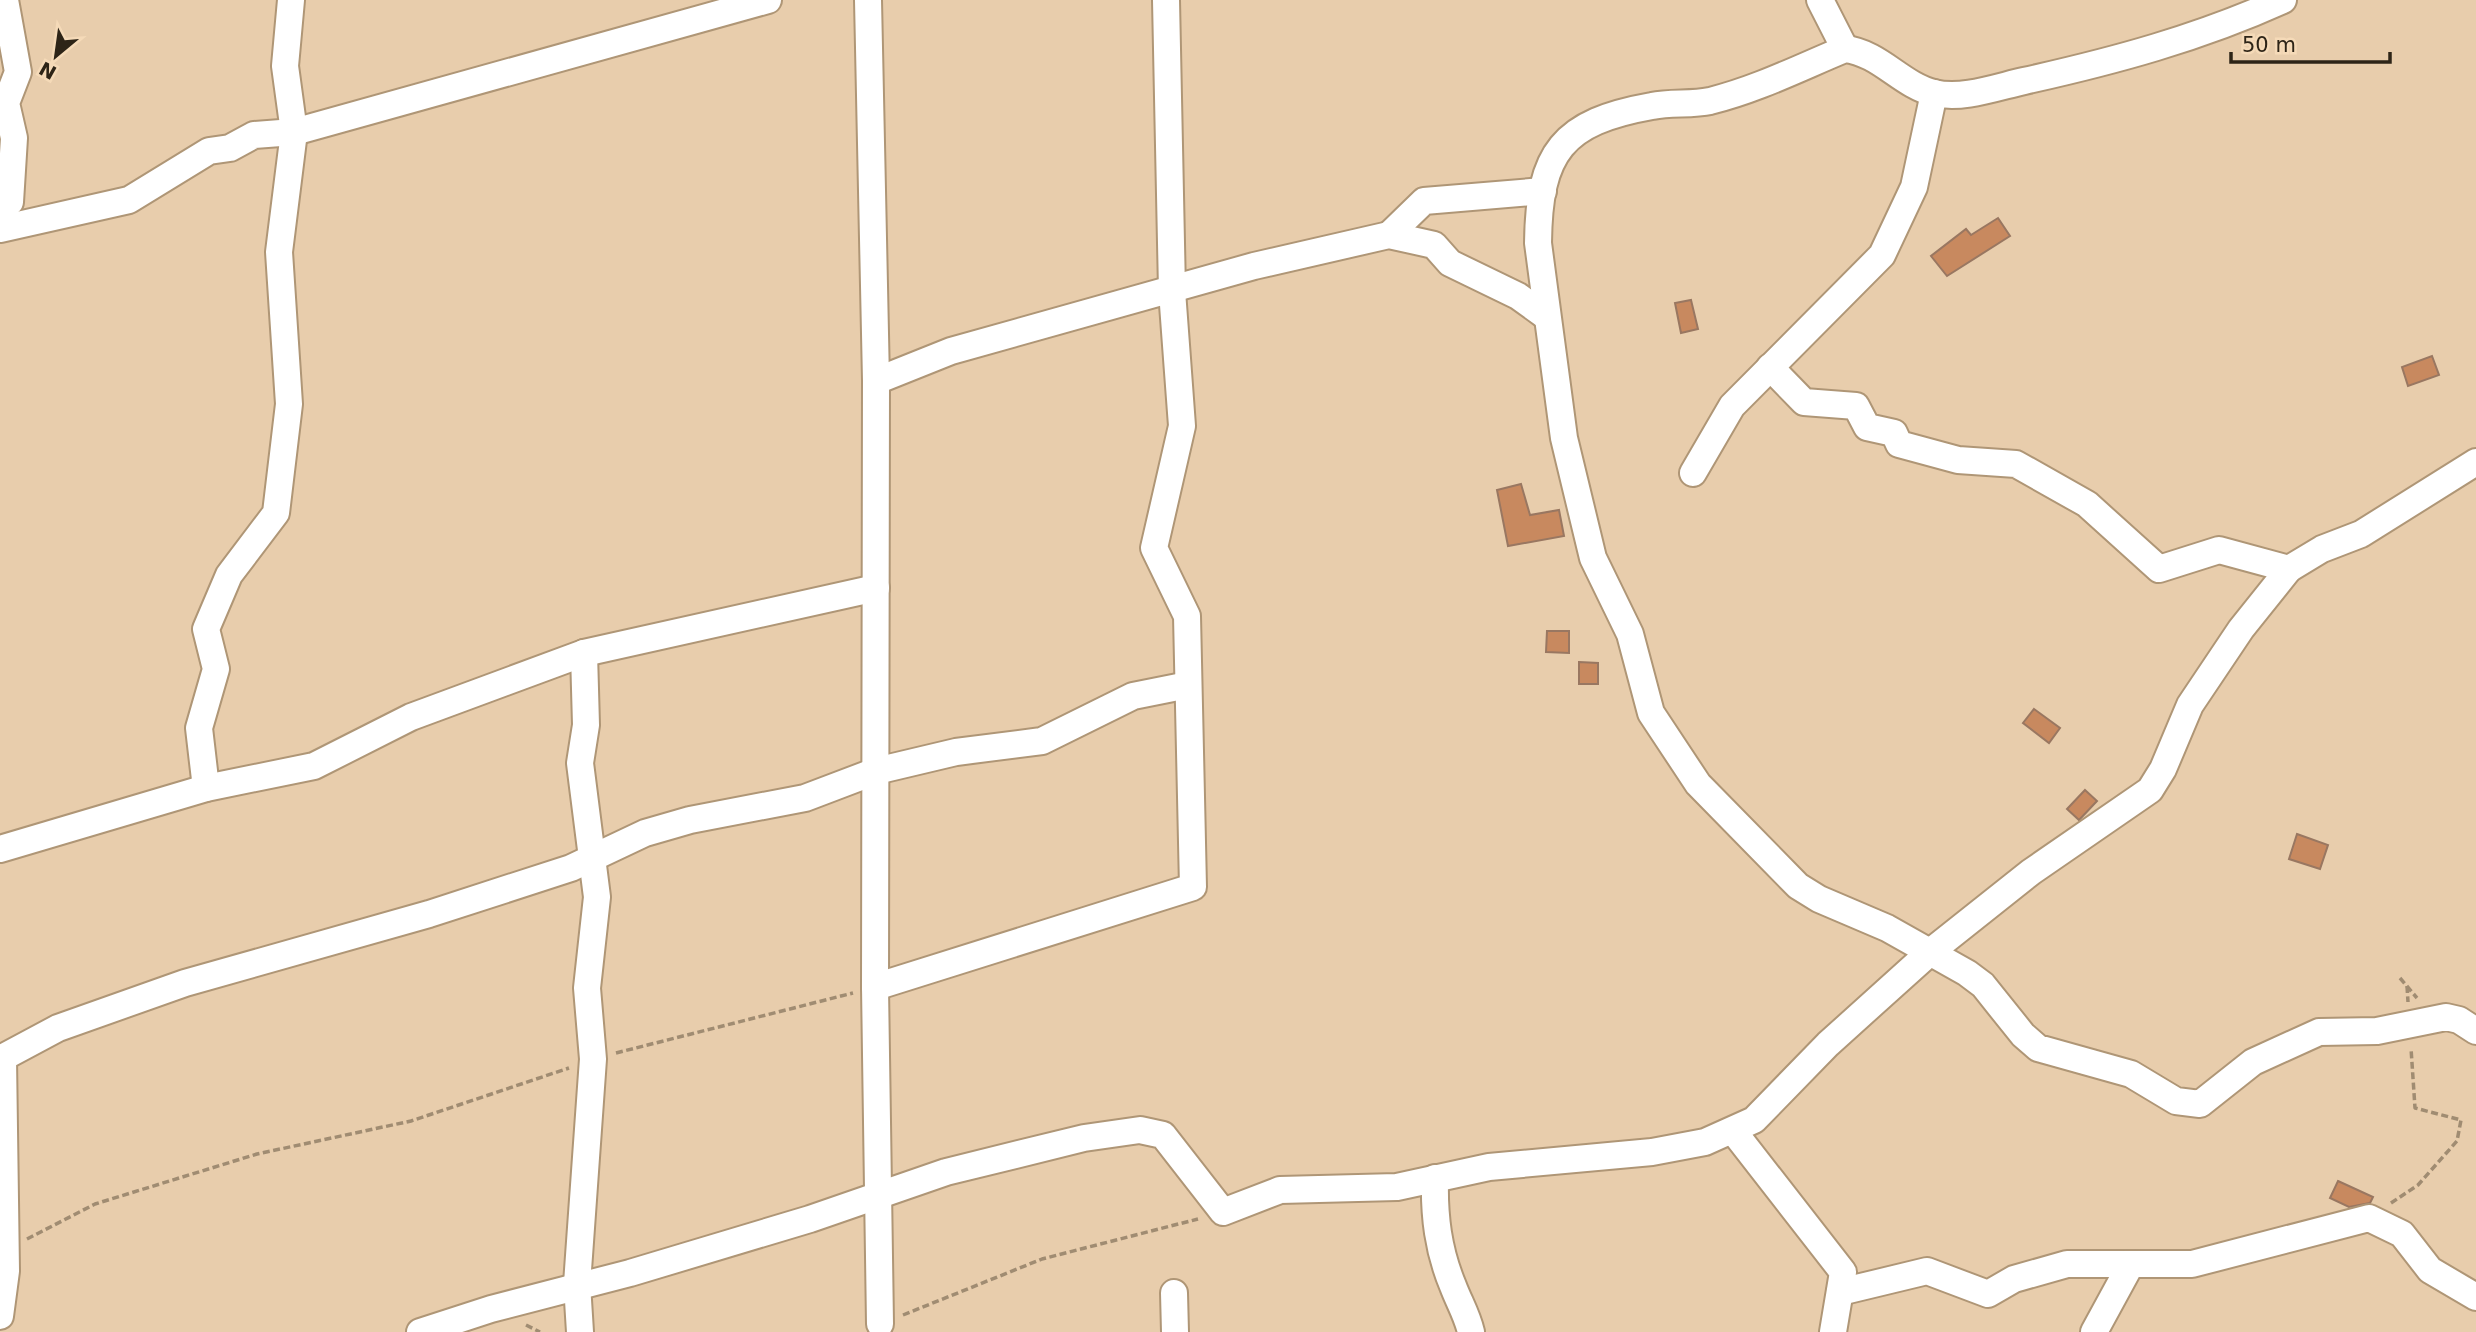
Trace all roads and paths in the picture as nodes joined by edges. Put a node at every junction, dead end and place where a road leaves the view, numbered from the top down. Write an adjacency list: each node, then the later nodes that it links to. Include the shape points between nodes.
1 (5, 0): 12 (street, via 18,72 6,103 14,138 9,202)
2 (291, 0): 10 (street, via 285,66)
3 (768, 0): 10 (street)
4 (868, 0): 18 (street)
5 (1167, 0): 15 (street)
6 (1820, 0): 8 (street)
7 (2283, 0): 9 (street, via 2146,52 1978,91)
8 (1845, 49): 9 (street, via 1876,59 1907,82); 11 (street, via 1747,91 1706,102 1653,106 1576,130 1553,159)
9 (1934, 93): 17 (street, via 1914,187 1882,256)
10 (294, 132): 13 (street, via 254,135 230,148 209,151 129,200); 26 (street, via 279,252 289,404 276,513 229,575 206,629 216,669 199,728)
11 (1543, 191): 14 (street, via 1424,201); 16 (street, via 1538,243)
12 (0, 211)
13 (0, 229)
14 (1389, 235): 15 (street, via 1254,266); 16 (street, via 1434,245 1450,263 1518,296)
15 (1172, 291): 18 (street, via 951,351); 24 (street, via 1182,426 1154,548 1187,616)
16 (1547, 317): 29 (street, via 1564,438 1593,558 1630,634 1651,713 1663,734 1698,784 1798,886)
17 (1770, 367): 20 (street, via 1732,406); 21 (street, via 1804,402 1856,406 1867,427 1894,433 1899,443 1958,460 2017,464 2087,504 2159,569 2219,550)
18 (876, 381): 22 (street)
19 (2476, 462): 21 (street, via 2361,534 2322,549)
20 (1693, 473)
21 (2289, 569): 29 (street, via 2190,705 2150,790 2031,872)
22 (876, 588): 23 (street); 25 (street)
23 (584, 653): 26 (street, via 411,717 314,766); 28 (street, via 586,725 580,763)
24 (1188, 685): 25 (street, via 1133,696 1042,741 956,752); 31 (street, via 1193,887)
25 (876, 771): 28 (street, via 805,798 645,833); 31 (street)
26 (206, 788): 27 (street)
27 (0, 849)
28 (590, 859): 34 (street, via 429,914 185,983 58,1028); 35 (street, via 597,897 587,988)
29 (1929, 953): 32 (street, via 1983,985 2038,1048 2131,1074 2176,1101 2200,1104 2253,1062 2319,1032); 36 (street, via 1828,1044 1754,1120)
30 (2407, 986): 32 (path)
31 (875, 987): 35 (path); 38 (street)
32 (2410, 1026): 33 (street, via 2452,1017); 40 (path, via 2415,1108 2461,1120 2456,1141 2418,1185)
33 (2476, 1031)
34 (1, 1059): 41 (street)
35 (593, 1059): 41 (path, via 411,1121 257,1154 95,1204); 43 (street)
36 (1734, 1132): 37 (street, via 1652,1152 1527,1162); 44 (street, via 1843,1272)
37 (1435, 1178): 39 (street, via 1397,1186 1280,1190); 52 (street, via 1434,1221)
38 (880, 1196): 39 (street, via 946,1172 1057,1144 1140,1130 1163,1135); 43 (street, via 630,1273); 48 (street)
39 (1223, 1212): 48 (path, via 1042,1259)
40 (2369, 1218): 42 (street, via 2205,1262); 46 (street, via 2402,1234 2430,1270)
41 (6, 1250): 47 (street)
42 (2131, 1264): 44 (street, via 2067,1264 2014,1279 1988,1294 1927,1271); 54 (street)
43 (578, 1284): 49 (street); 50 (street)
44 (1840, 1292): 53 (street)
45 (1174, 1293): 51 (street)
46 (2476, 1297)
47 (0, 1316)
48 (880, 1324)
49 (419, 1332)
50 (580, 1332)
51 (1175, 1332)
52 (1471, 1332)
53 (1833, 1332)
54 (2094, 1332)

